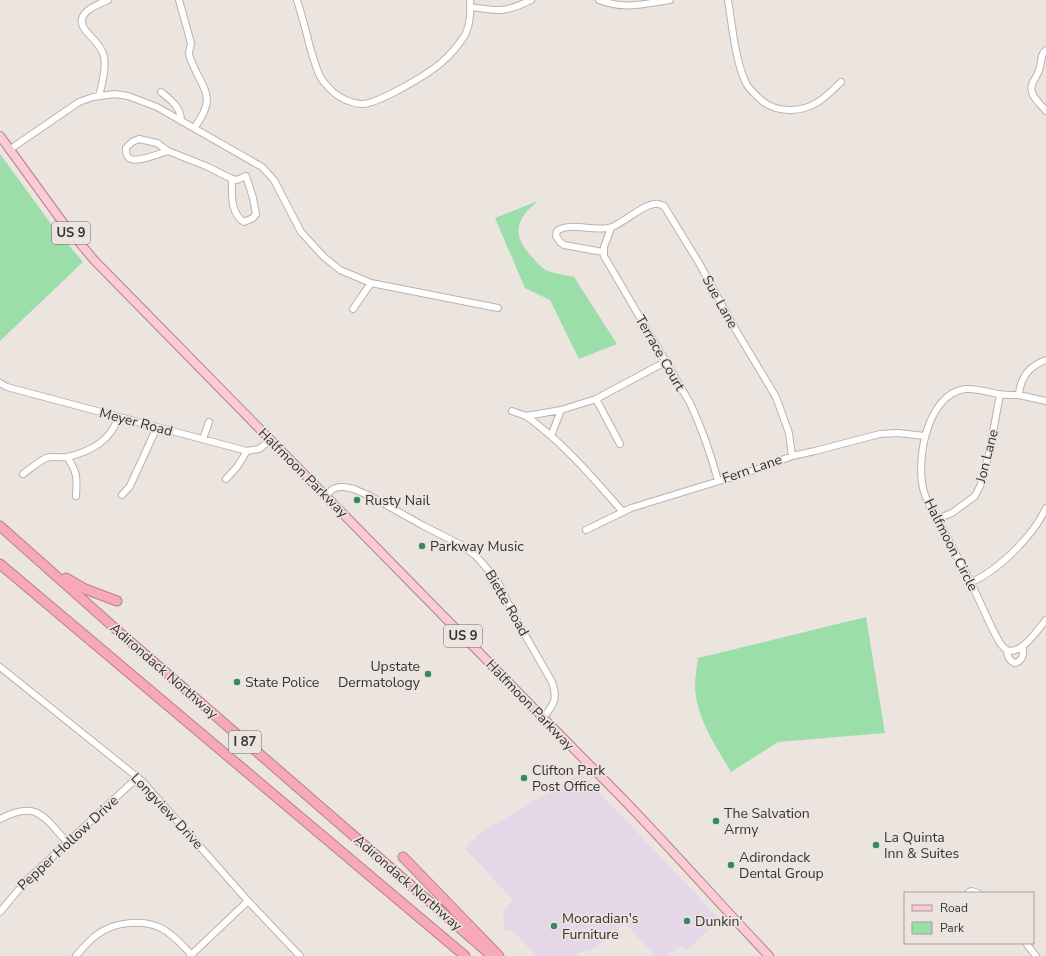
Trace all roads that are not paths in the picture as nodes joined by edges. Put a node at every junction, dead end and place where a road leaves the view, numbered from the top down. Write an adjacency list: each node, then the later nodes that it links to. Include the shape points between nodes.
1 (108, 0): 12 (street, via 84,12 82,19 82,25 104,54)
2 (179, 0): 15 (street, via 191,43 190,58 208,98 207,106)
3 (297, 0): 8 (street, via 321,78 340,97 361,104 381,99 449,56 464,37)
4 (531, 0): 8 (street, via 509,10 494,11)
5 (599, 0): 6 (street, via 623,6)
6 (670, 0)
7 (728, 0): 10 (street, via 745,82 766,104 775,109 804,108 827,96)
8 (470, 3)
9 (1046, 50): 13 (street, via 1041,56 1040,67 1031,86 1032,95)
10 (841, 82)
11 (161, 92): 14 (street, via 176,105)
12 (99, 96): 14 (street, via 128,96 157,107); 17 (street, via 79,102)
13 (1046, 111)
14 (181, 121): 15 (street)
15 (194, 128): 22 (street, via 268,173 301,232 312,245 340,270)
16 (0, 136): 17 (main road, US 9)
17 (9, 150): 41 (main road, Halfmoon Parkway / US 9, via 94,260)
18 (168, 151): 18 (street, via 157,143 139,139 126,148 127,156 134,160); 19 (street)
19 (232, 179): 19 (street, via 235,212 244,222 248,221 256,214 246,176 237,180)
20 (611, 228): 21 (street); 21 (street, via 563,227 557,231 556,236 564,245); 44 (street, Sue Lane, via 648,205 660,205 667,210 776,397 789,433)
21 (604, 252): 26 (street, Terrace Court, via 608,264)
22 (371, 283): 23 (street); 24 (street)
23 (498, 308)
24 (353, 309)
25 (1046, 360): 29 (street, via 1035,366 1023,378)
26 (666, 362): 30 (street); 48 (street, Terrace Court, via 702,427)
27 (0, 383): 35 (street, Meyer Road)
28 (1000, 394): 29 (street, Halfmoon Circle); 39 (street, Halfmoon Circle, via 971,389 956,392 942,402 934,413); 54 (street, Jon Lane, via 990,449 981,484 975,496 952,513)
29 (1019, 395): 31 (street, Halfmoon Circle)
30 (596, 399): 32 (street); 42 (street)
31 (1046, 401)
32 (561, 410): 34 (street); 38 (street)
33 (512, 411): 34 (street)
34 (526, 416): 38 (street)
35 (118, 417): 37 (street, Meyer Road); 45 (street, via 116,425 104,441)
36 (209, 422): 40 (street)
37 (157, 427): 40 (street, Meyer Road); 49 (street, via 130,486)
38 (551, 436): 53 (street, via 581,464)
39 (925, 436): 44 (street, Fern Lane, via 880,434); 54 (street, Halfmoon Circle, via 923,485)
40 (203, 440): 43 (street, Meyer Road)
41 (271, 440): 43 (street, via 259,449); 51 (main road, Halfmoon Parkway / US 9)
42 (620, 444)
43 (247, 451): 47 (street)
44 (792, 456): 48 (street, Fern Lane)
45 (67, 457): 46 (street, via 45,459); 50 (street, via 77,478)
46 (23, 474)
47 (226, 479)
48 (718, 481): 53 (street, Fern Lane)
49 (122, 495)
50 (76, 496)
51 (325, 496): 65 (main road, Halfmoon Parkway / US 9); 65 (street, Biette Road, via 333,489 354,489 464,546 476,556 497,580 552,682 555,700)
52 (1046, 508): 59 (street, via 1015,551 988,573)
53 (623, 512): 56 (street, Fern Lane)
54 (937, 519): 59 (street, Halfmoon Circle)
55 (0, 526): 57 (highway, Adirondack Northway / I 87)
56 (586, 530)
57 (17, 540): 60 (highway, via 74,583); 77 (highway, Adirondack Northway / I 87)
58 (0, 564): 76 (highway, Adirondack Northway / I 87)
59 (971, 582): 63 (street, Halfmoon Circle, via 997,637)
60 (117, 602)
61 (1046, 620): 62 (street, Halfmoon Circle)
62 (1022, 647): 63 (street, via 1014,651); 63 (street, Halfmoon Circle, via 1021,658 1014,663 1008,657)
63 (1007, 650)
64 (0, 667): 66 (street, Longview Drive)
65 (543, 718): 79 (main road, Halfmoon Parkway / US 9, via 672,850)
66 (138, 777): 68 (street, Pepper Hollow Drive); 70 (street, Longview Drive)
67 (0, 819): 68 (street, via 22,810 32,810 41,815)
68 (67, 842): 71 (street, Pepper Hollow Drive, via 25,882)
69 (403, 857): 78 (highway)
70 (248, 901): 73 (street); 75 (street, Longview Drive)
71 (0, 912)
72 (1027, 944): 80 (street)
73 (191, 955): 74 (street, via 178,941 160,928 137,923 114,926 99,933 86,943)
74 (76, 956)
75 (300, 956)
76 (465, 956)
77 (492, 956)
78 (499, 956)
79 (769, 956)
80 (1036, 956)

